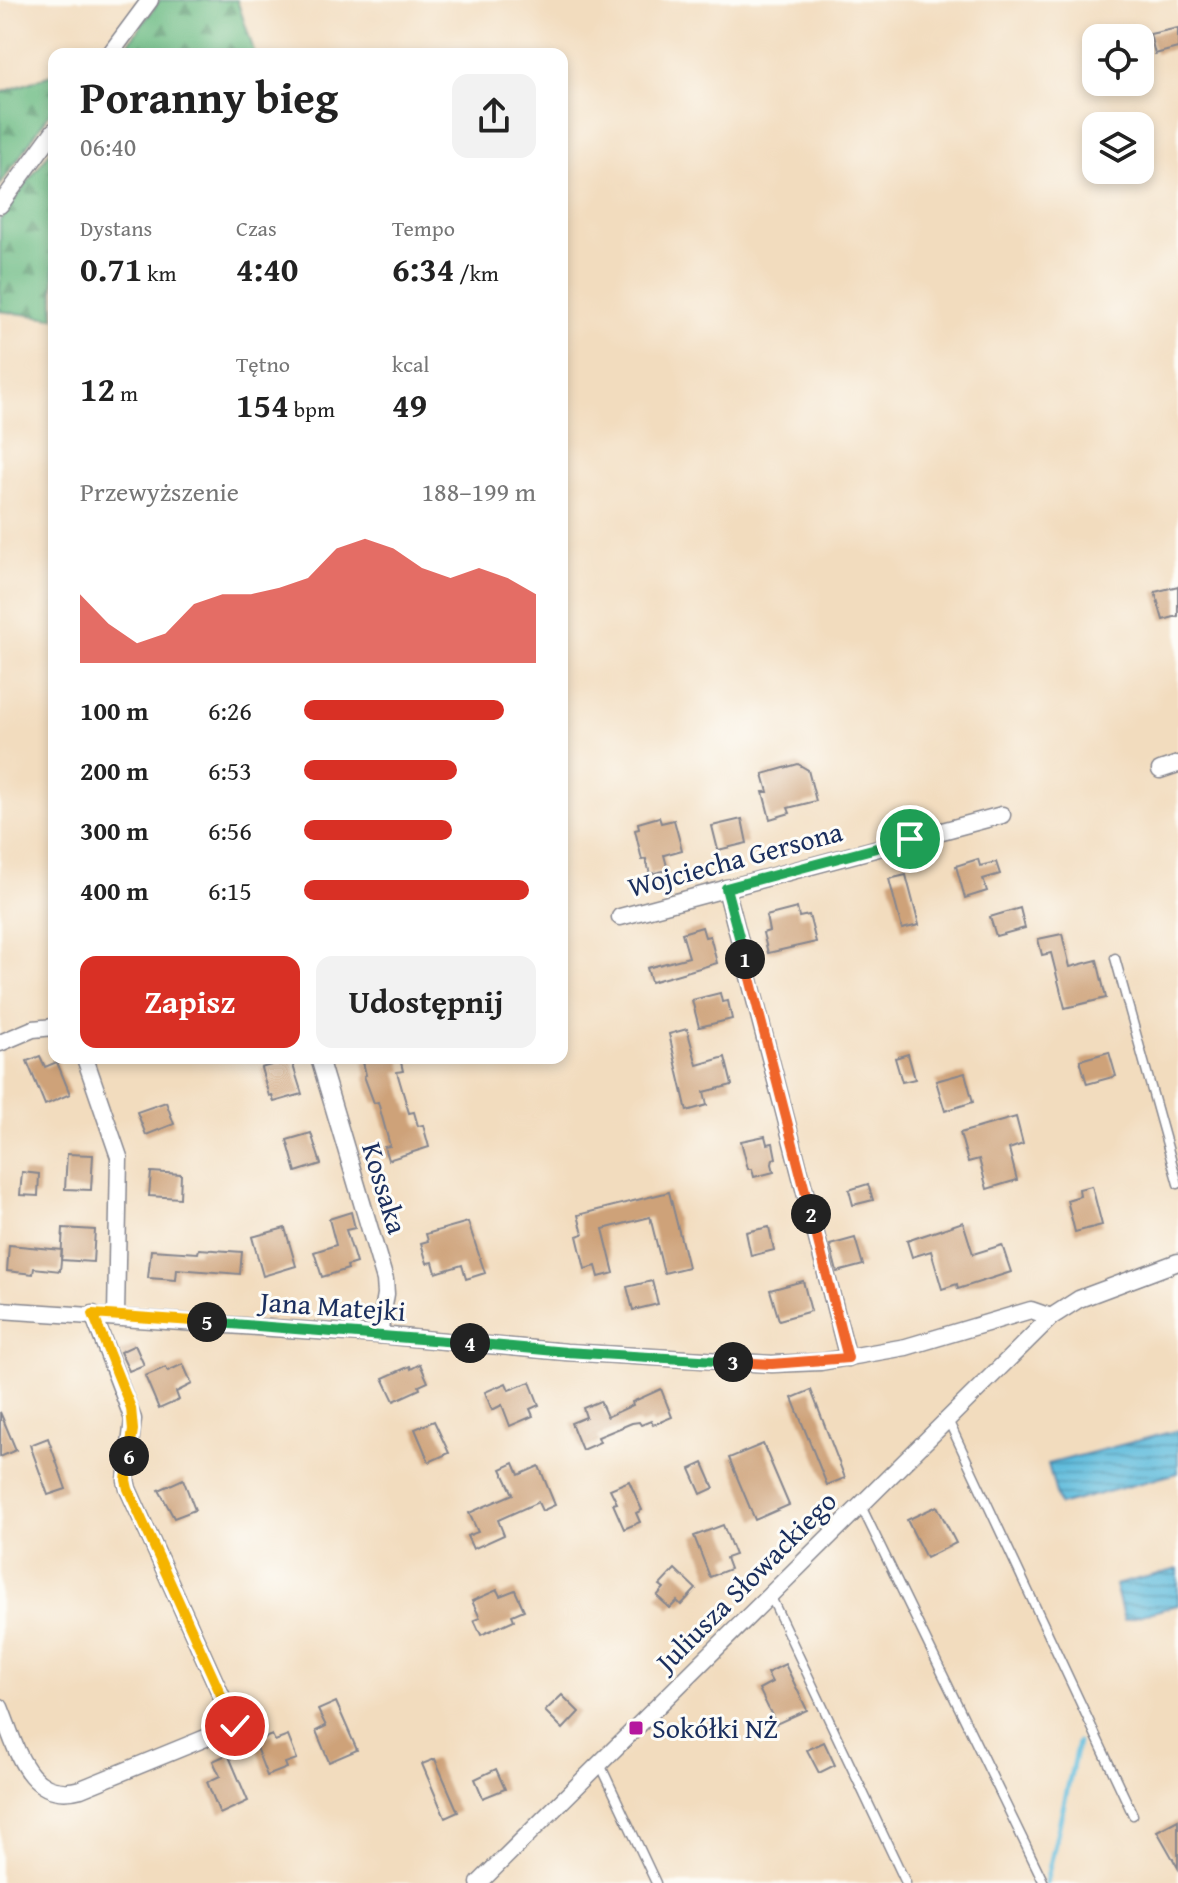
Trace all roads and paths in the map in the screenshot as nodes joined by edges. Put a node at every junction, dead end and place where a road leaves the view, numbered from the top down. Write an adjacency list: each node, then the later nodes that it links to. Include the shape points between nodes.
1 (150, 0): 2 (street)
2 (114, 48)
3 (48, 139): 4 (street)
4 (0, 205)
5 (1178, 764): 6 (street)
6 (1160, 770)
7 (1002, 815): 8 (street, Wojciecha Gersona)
8 (726, 888): 9 (street, Wojciecha Gersona); 22 (street)
9 (620, 917)
10 (1115, 958): 15 (lane)
11 (48, 1028): 12 (street)
12 (0, 1043)
13 (87, 1064): 19 (street, via 119,1157)
14 (321, 1064): 21 (street, Kossaka, via 385,1280)
15 (1178, 1184)
16 (1178, 1262): 20 (street, Juliusza Słowackiego, via 1079,1299)
17 (0, 1310): 18 (street, Jana Matejki)
18 (93, 1314): 19 (street, Jana Matejki); 26 (street, via 133,1419 128,1489 235,1726 62,1793 49,1791 30,1775)
19 (116, 1315): 21 (street, Jana Matejki)
20 (1051, 1317): 22 (street, via 1031,1310 906,1347); 23 (street, Juliusza Słowackiego)
21 (379, 1335): 22 (street, Jana Matejki, via 772,1364)
22 (848, 1358)
23 (948, 1420): 24 (street, Juliusza Słowackiego); 28 (lane)
24 (860, 1504): 25 (street, Juliusza Słowackiego); 32 (lane)
25 (770, 1595): 27 (street, Juliusza Słowackiego); 31 (lane)
26 (0, 1707)
27 (600, 1764): 29 (street, Juliusza Słowackiego); 30 (lane)
28 (1133, 1815)
29 (479, 1883)
30 (656, 1883)
31 (906, 1883)
32 (1044, 1883)

